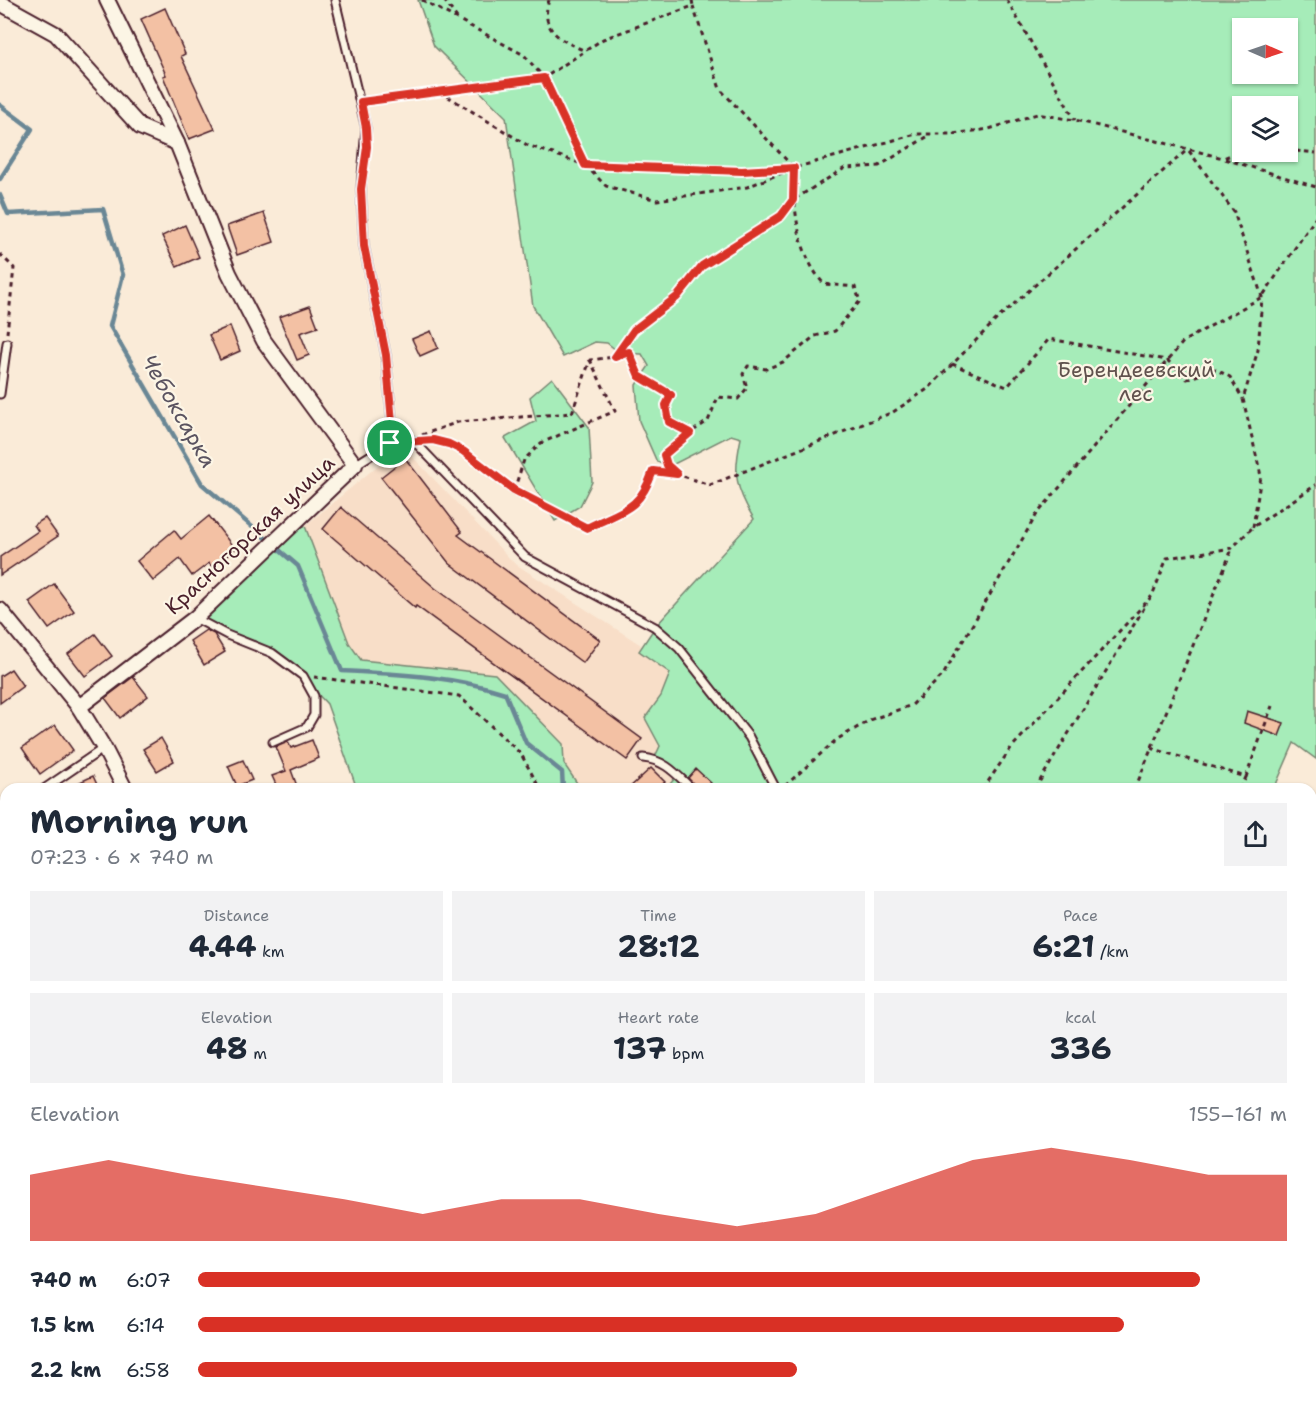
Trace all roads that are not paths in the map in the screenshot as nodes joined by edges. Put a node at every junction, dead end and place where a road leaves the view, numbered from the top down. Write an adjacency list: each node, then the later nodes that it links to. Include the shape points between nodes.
1 (107, 0): 4 (street, Красногорская улица)
2 (335, 0): 7 (lane, via 366,137 361,189 364,246 386,355)
3 (0, 3): 4 (street, via 56,34 140,127)
4 (177, 143): 8 (street, Красногорская улица, via 229,273 264,341)
5 (7, 343): 6 (lane)
6 (0, 394)
7 (390, 443): 8 (lane); 18 (lane, via 414,441 525,557 655,627 679,648 749,737)
8 (355, 465): 10 (street, Красногорская улица)
9 (0, 610): 11 (street)
10 (195, 618): 11 (street, Красногорская улица); 12 (lane, via 272,653 303,676 314,696 314,715 307,726)
11 (78, 707): 13 (street)
12 (273, 742)
13 (104, 748): 15 (lane); 16 (street)
14 (643, 758): 17 (lane, via 665,764)
15 (54, 783)
16 (122, 783)
17 (686, 783)
18 (773, 783)

